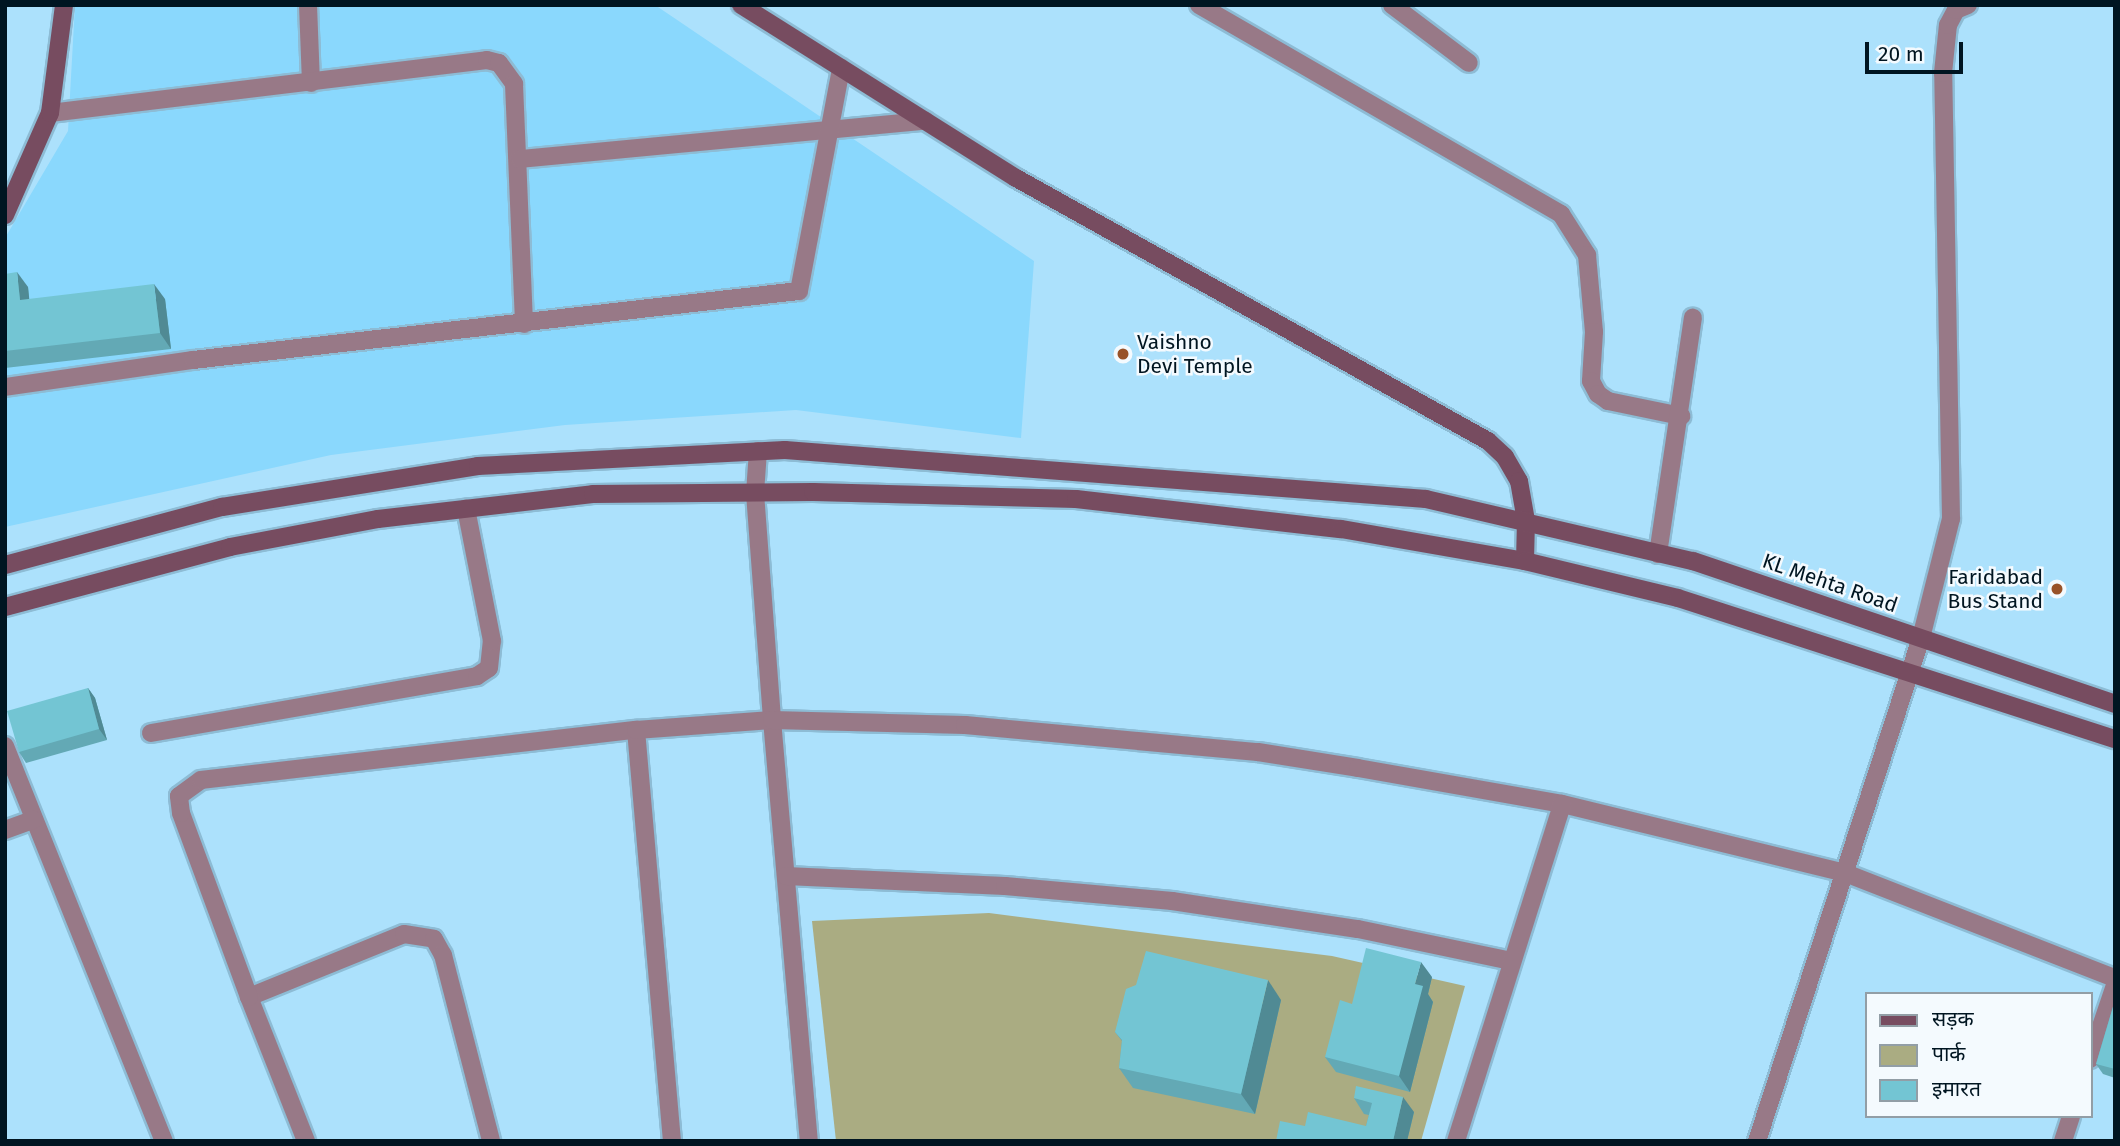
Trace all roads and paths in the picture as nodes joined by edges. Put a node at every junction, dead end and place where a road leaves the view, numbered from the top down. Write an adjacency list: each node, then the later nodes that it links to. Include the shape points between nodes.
1 (64, 5): 10 (street)
2 (308, 5): 9 (street)
3 (741, 5): 8 (street)
4 (1199, 5): 18 (street, via 1561,214 1587,255 1594,332 1591,381 1598,394 1608,401)
5 (1392, 5): 7 (street)
6 (1968, 5): 27 (street, via 1956,10 1948,25 1943,73 1951,520)
7 (1469, 63)
8 (841, 68): 11 (street); 12 (street)
9 (311, 83): 10 (street); 13 (street, via 487,60 499,63 514,84)
10 (50, 113): 14 (street)
11 (925, 121): 12 (street); 22 (street, via 1016,178 1488,441 1505,457 1519,481)
12 (827, 130): 13 (street); 16 (street, via 799,292)
13 (520, 159): 16 (street)
14 (5, 215)
15 (1693, 318): 18 (street)
16 (524, 324): 17 (street, via 193,360)
17 (5, 387)
18 (1681, 416): 23 (street)
19 (758, 451): 20 (street); 22 (street, KL Mehta Road, via 1122,473 1426,499); 25 (street, KL Mehta Road, via 478,466 222,507)
20 (755, 493): 21 (street, via 593,494); 24 (street, via 1076,499 1341,529); 30 (street)
21 (466, 509): 26 (street, via 378,519 230,547); 32 (street, via 492,640 489,668 477,676)
22 (1526, 520): 23 (street, KL Mehta Road); 24 (street)
23 (1658, 554): 27 (street, KL Mehta Road, via 1693,561)
24 (1525, 561): 28 (street, via 1678,598)
25 (5, 565)
26 (5, 607)
27 (1921, 638): 28 (street); 29 (street, KL Mehta Road)
28 (1910, 673): 33 (street); 38 (street)
29 (2115, 704)
30 (772, 720): 31 (street); 35 (street, via 965,725 1258,752); 39 (street)
31 (636, 730): 43 (street, via 221,778 188,786 179,796 181,813); 49 (street)
32 (152, 733)
33 (2115, 739)
34 (5, 746): 36 (street)
35 (1562, 804): 38 (street); 40 (street)
36 (33, 820): 37 (street); 46 (street)
37 (5, 831)
38 (1845, 873): 41 (street); 52 (street)
39 (786, 876): 40 (street, via 1005,886 1172,901 1358,929); 50 (street)
40 (1511, 961): 51 (street)
41 (2115, 978)
42 (2115, 985): 44 (street)
43 (249, 997): 47 (street); 48 (street, via 404,934 434,939 443,955)
44 (2092, 1053)
45 (2070, 1118): 53 (street)
46 (164, 1141)
47 (306, 1141)
48 (491, 1141)
49 (672, 1141)
50 (809, 1141)
51 (1457, 1141)
52 (1757, 1141)
53 (2063, 1141)

